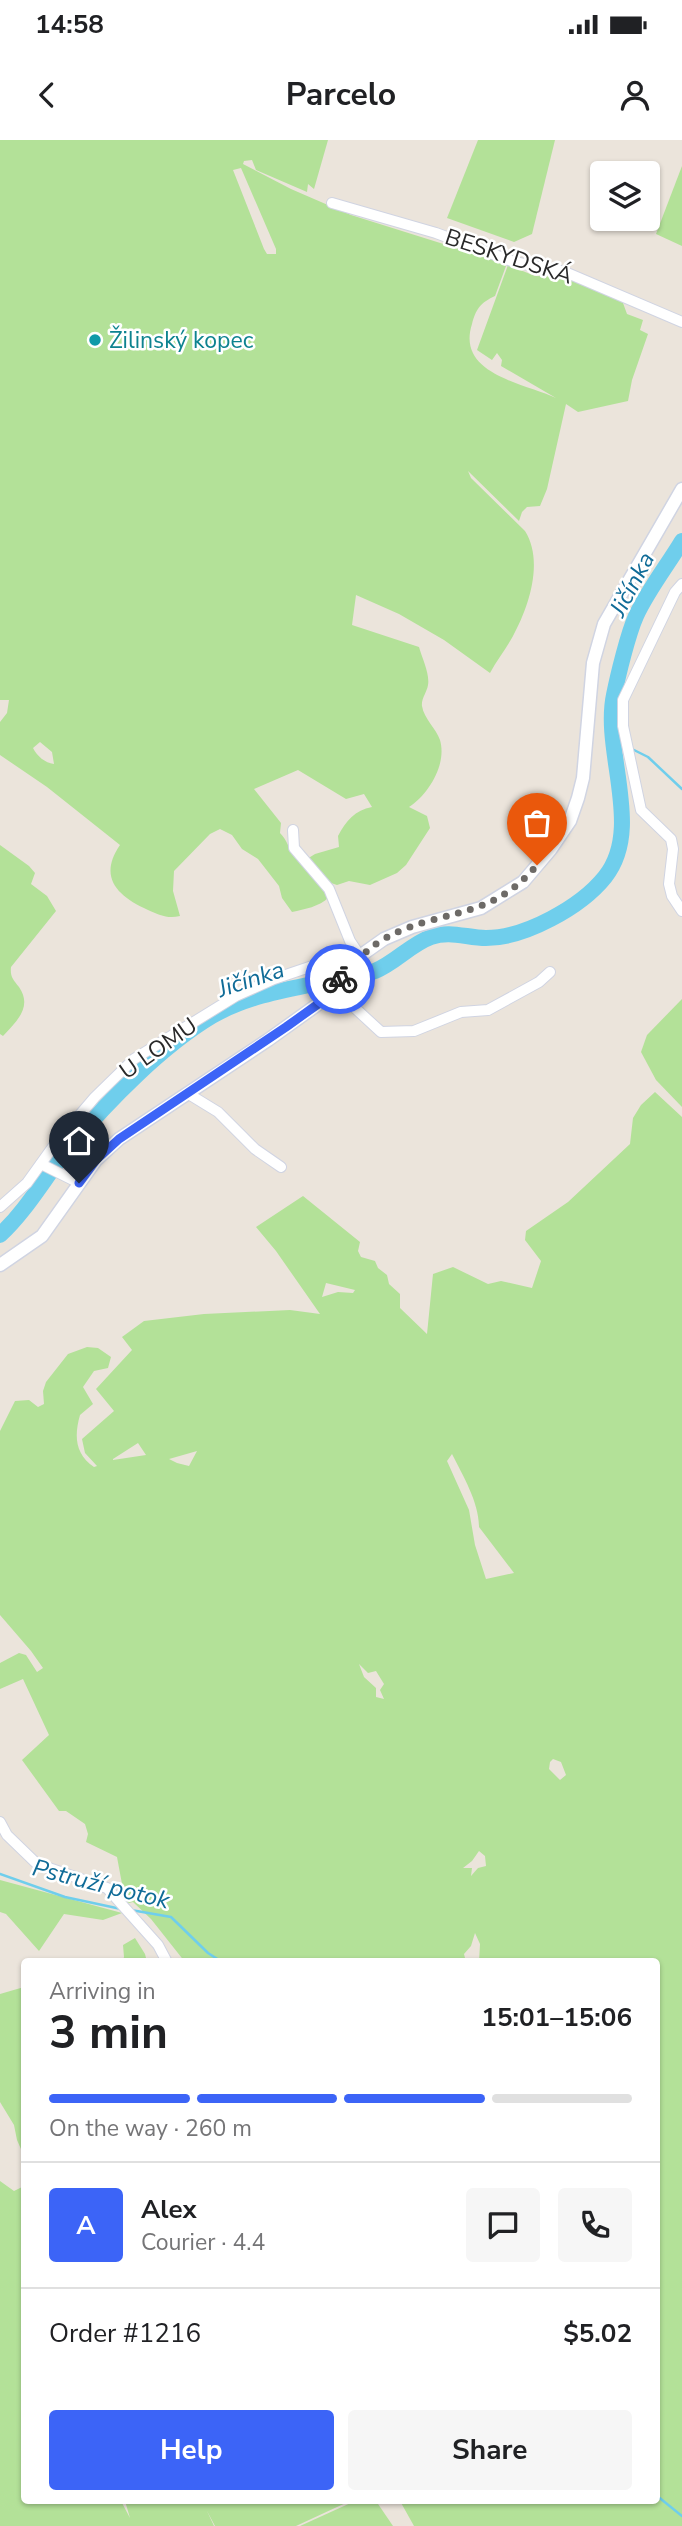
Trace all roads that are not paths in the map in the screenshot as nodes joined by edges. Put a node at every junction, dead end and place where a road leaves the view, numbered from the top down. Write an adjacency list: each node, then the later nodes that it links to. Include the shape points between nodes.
1 (332, 203): 2 (street, BESKYDSKÁ, via 436,233 514,262 565,272)
2 (682, 322)
3 (682, 489): 7 (street, via 604,624 593,663 583,778 570,821 551,849 523,882 500,897 472,911 384,939)
4 (682, 584): 6 (street, via 623,701 623,726 641,810 673,844 669,884)
5 (293, 830): 7 (street, via 294,848 329,889)
6 (682, 911)
7 (357, 960): 9 (street); 11 (street, U LOMU, via 342,956 274,979 134,1059 95,1097)
8 (550, 972): 9 (street, via 488,1010 461,1012 414,1031 381,1032 343,997)
9 (323, 999): 10 (street)
10 (187, 1093): 12 (street, via 218,1112 255,1149); 13 (street, via 119,1139)
11 (41, 1164): 13 (street); 14 (street, U LOMU)
12 (281, 1167)
13 (79, 1183): 15 (street, via 42,1236)
14 (0, 1207)
15 (0, 1265)
16 (0, 1822): 17 (street, via 37,1864 107,1888)
17 (165, 1958)

